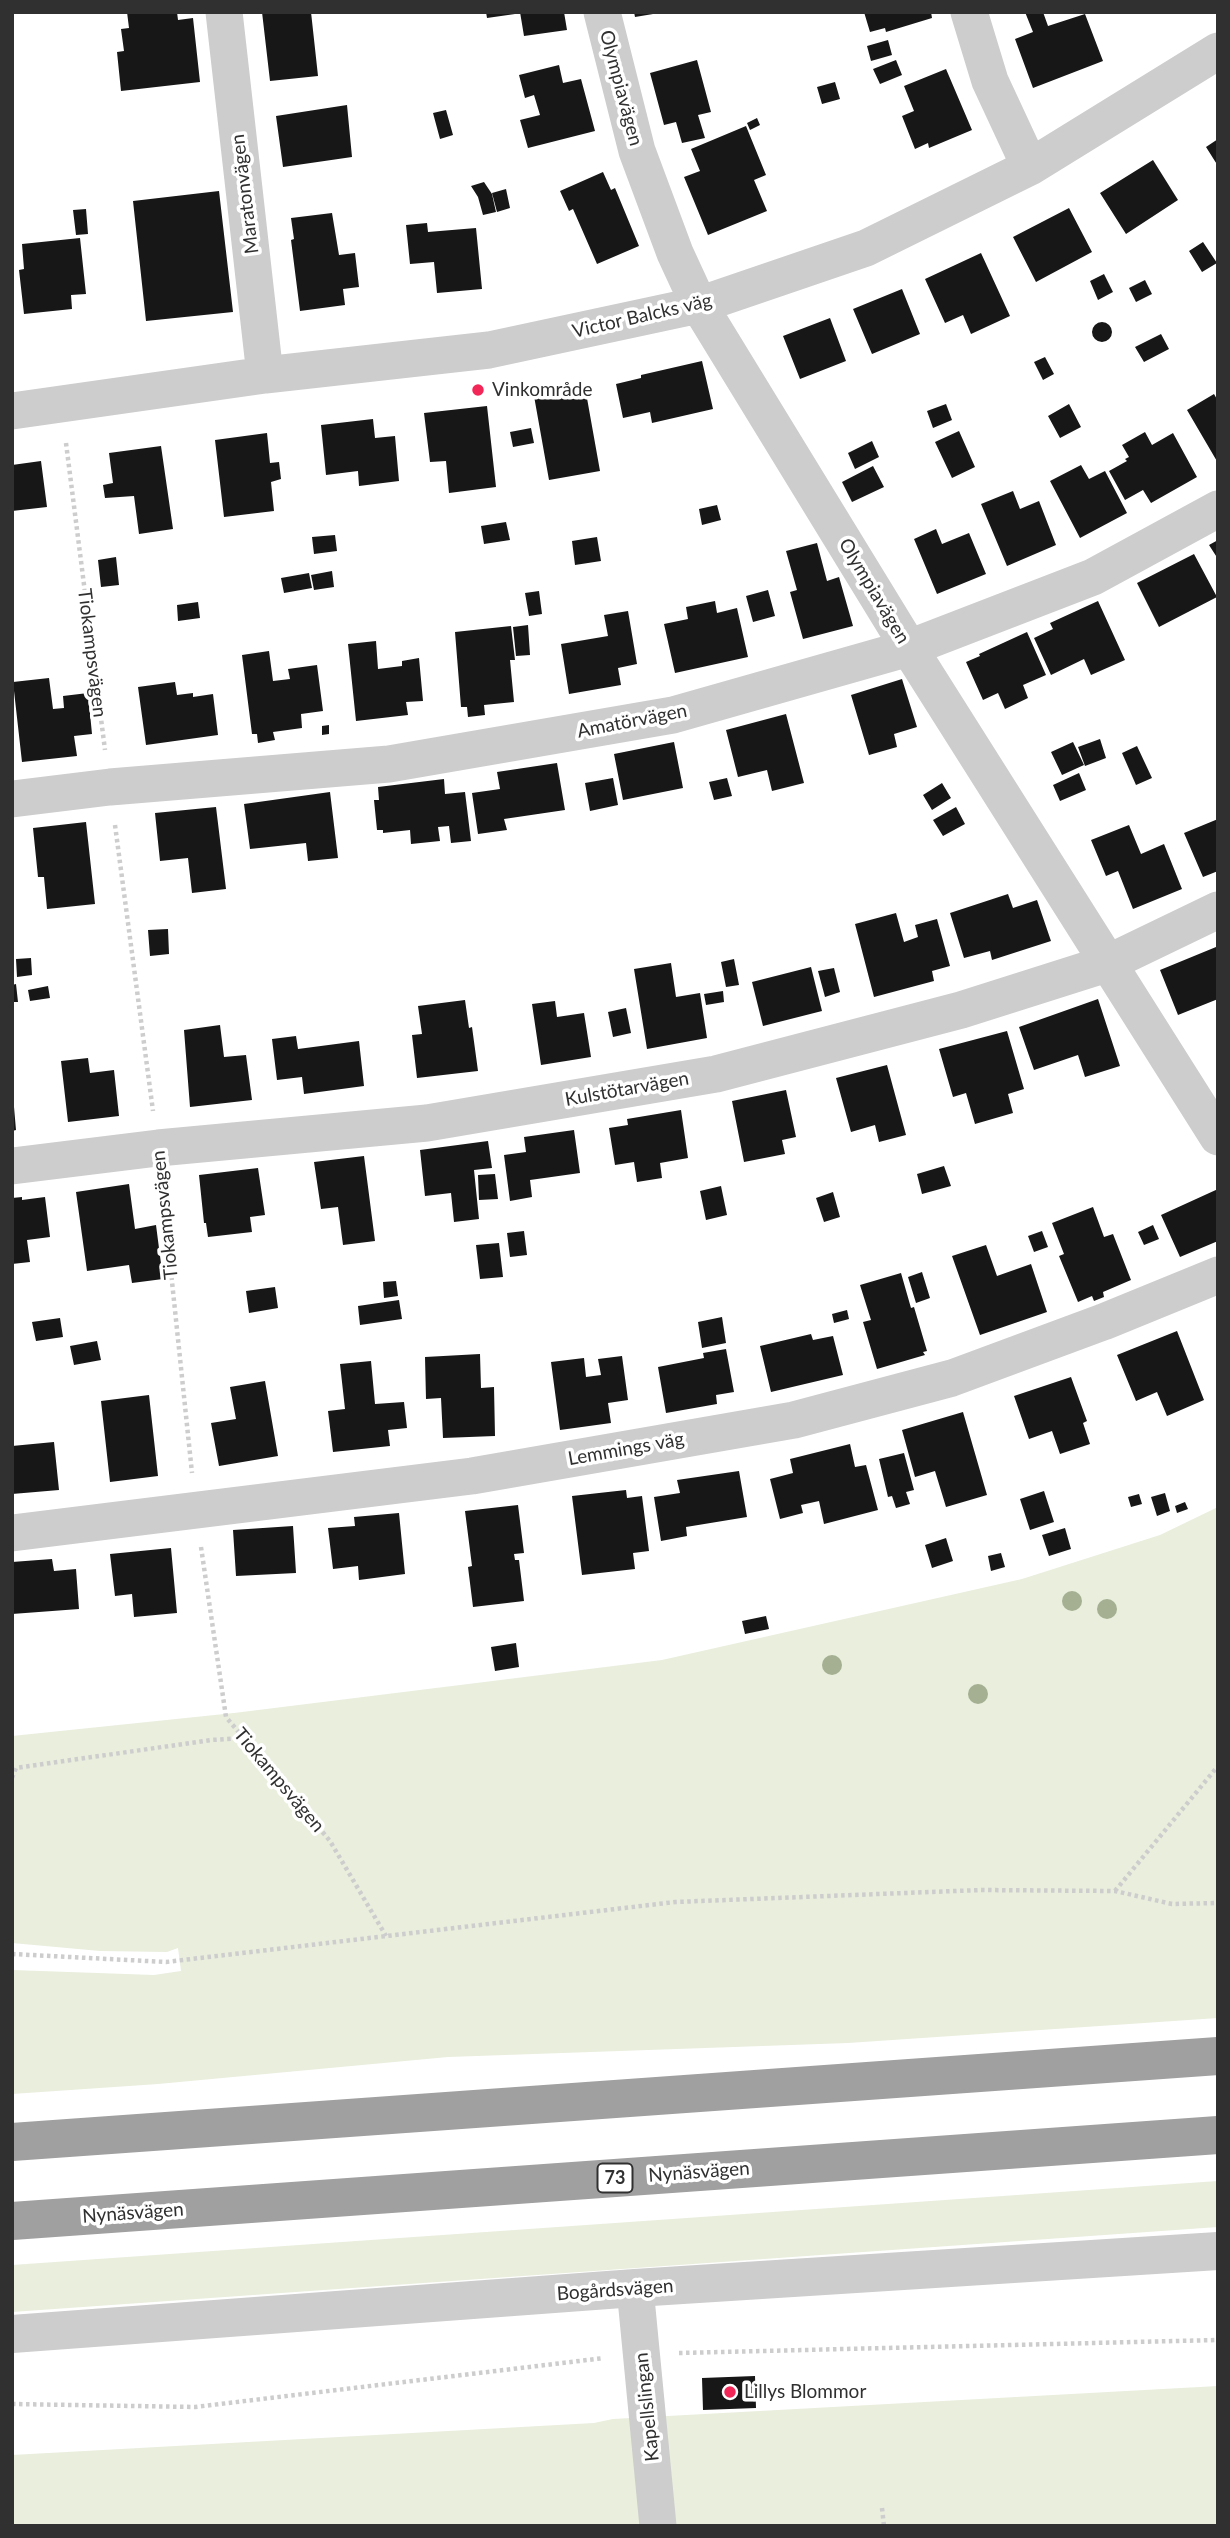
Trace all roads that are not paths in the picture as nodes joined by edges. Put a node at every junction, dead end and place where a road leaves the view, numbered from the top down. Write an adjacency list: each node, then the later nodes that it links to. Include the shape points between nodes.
1 (224, 12): 7 (street, Maratonvägen)
2 (602, 12): 6 (street, Olympiavägen, via 637,151 674,253)
3 (969, 12): 5 (street, via 990,81)
4 (1218, 51): 5 (street, Victor Balcks väg)
5 (1030, 167): 6 (street, Victor Balcks väg, via 866,248)
6 (699, 305): 7 (street, Victor Balcks väg, via 489,350); 10 (street, Olympiavägen)
7 (265, 375): 8 (street, Victor Balcks väg)
8 (12, 411)
9 (1218, 509): 10 (street, Amatörvägen, via 1093,577)
10 (909, 648): 11 (street, Amatörvägen, via 673,715 389,764); 13 (street, Olympiavägen)
11 (12, 799)
12 (1218, 911): 13 (street, Kulstötarvägen)
13 (1106, 964): 14 (street, Olympiavägen); 15 (street, Kulstötarvägen, via 961,1010 716,1074 427,1123 158,1148)
14 (1218, 1137)
15 (12, 1167)
16 (1218, 1275): 17 (street, Lemmings väg, via 952,1378 794,1420 472,1476)
17 (12, 1532)
18 (1218, 2056): 20 (highway)
19 (1218, 2135): 21 (highway, Nynäsvägen / 73)
20 (12, 2142)
21 (12, 2221)
22 (1218, 2251): 23 (street, Bogårdsvägen)
23 (635, 2288): 24 (street, Bogårdsvägen); 25 (street, Kapellslingan)
24 (12, 2333)
25 (658, 2526)

